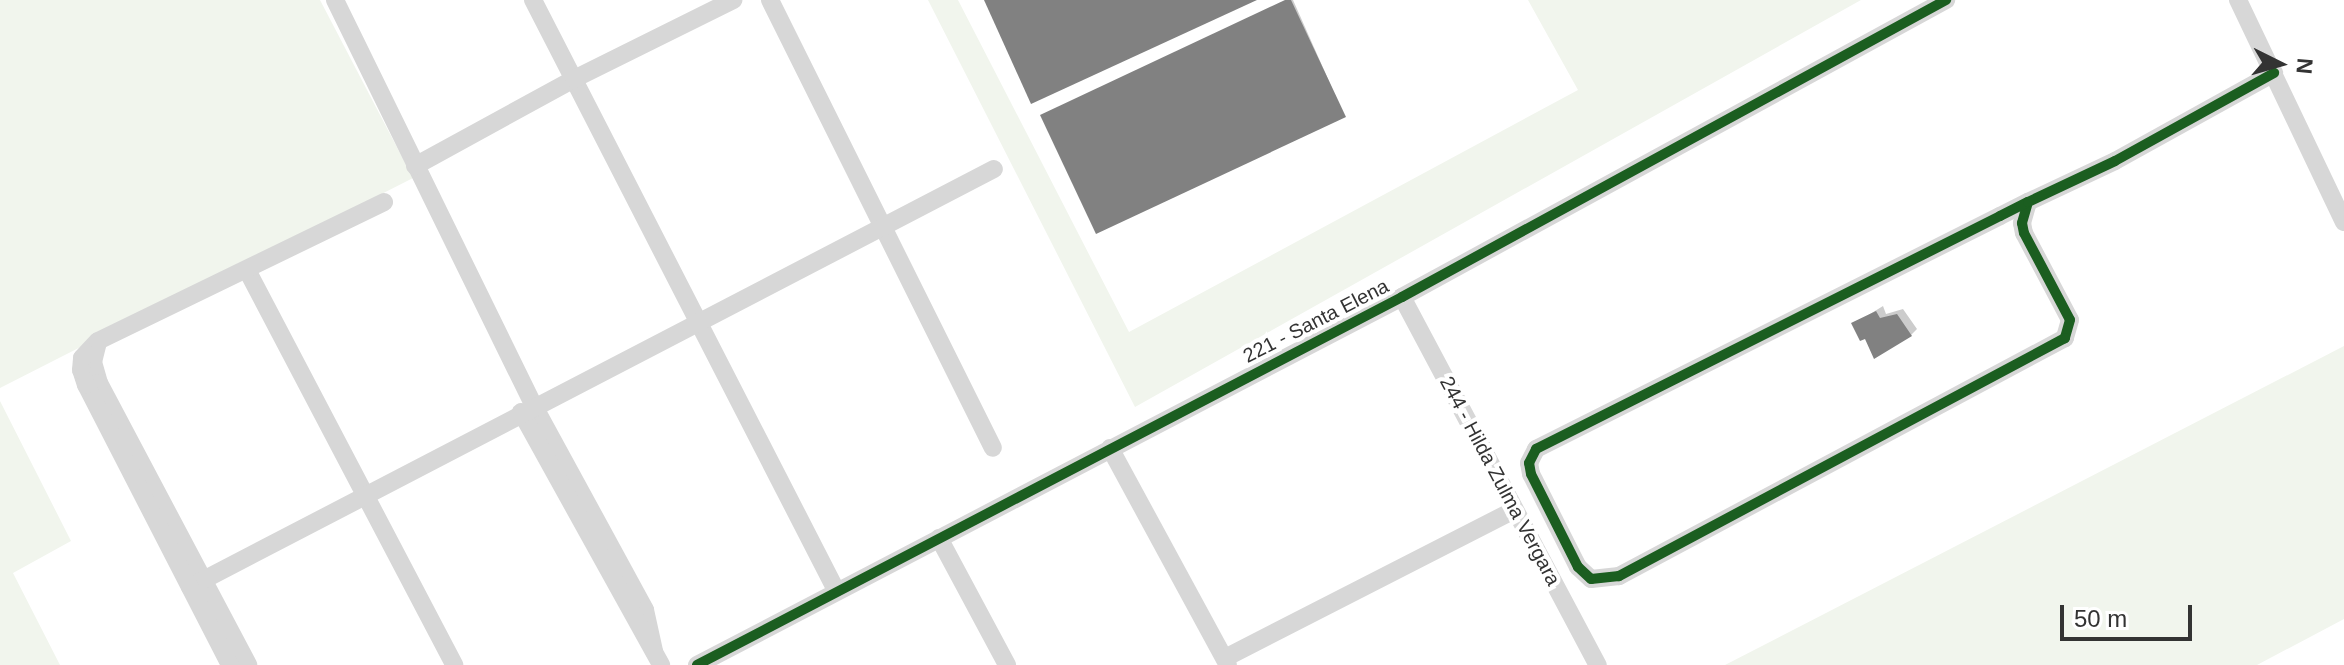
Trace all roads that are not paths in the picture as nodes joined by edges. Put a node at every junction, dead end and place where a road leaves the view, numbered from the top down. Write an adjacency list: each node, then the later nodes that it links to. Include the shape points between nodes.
1 (335, 0): 9 (street)
2 (533, 0): 8 (street)
3 (733, 0): 8 (street)
4 (770, 0): 14 (street)
5 (1946, 0): 16 (street, 221 - Santa Elena)
6 (2238, 0): 7 (street)
7 (2274, 73): 12 (street, via 2115,161); 13 (street)
8 (574, 79): 9 (street); 17 (street)
9 (415, 166): 18 (street)
10 (994, 169): 14 (street)
11 (384, 202): 15 (street)
12 (2028, 202): 12 (street, via 1536,449 1529,463 1531,474 1578,567 1591,579 1619,576 2065,338 2070,320 2024,233)
13 (2344, 222)
14 (882, 226): 17 (street); 19 (street)
15 (247, 270): 21 (street); 24 (street, via 98,341 93,362)
16 (1402, 297): 20 (street, 221 - Santa Elena); 22 (street, 244 - Hilda Zulma Vergara)
17 (698, 321): 18 (street); 25 (street)
18 (528, 409): 21 (street); 27 (street, via 645,610)
19 (993, 448)
20 (1110, 448): 23 (street, 221 - Santa Elena); 28 (street)
21 (365, 496): 24 (street); 31 (street)
22 (1514, 510): 28 (street); 34 (street, 244 - Hilda Zulma Vergara)
23 (939, 538): 25 (street, 221 - Santa Elena); 33 (street)
24 (196, 583): 29 (street); 30 (street)
25 (836, 590): 26 (street, 221 - Santa Elena)
26 (731, 657): 32 (street, 221 - Santa Elena)
27 (658, 658)
28 (1227, 662)
29 (230, 665)
30 (248, 665)
31 (454, 665)
32 (697, 665)
33 (1007, 665)
34 (1598, 665)

